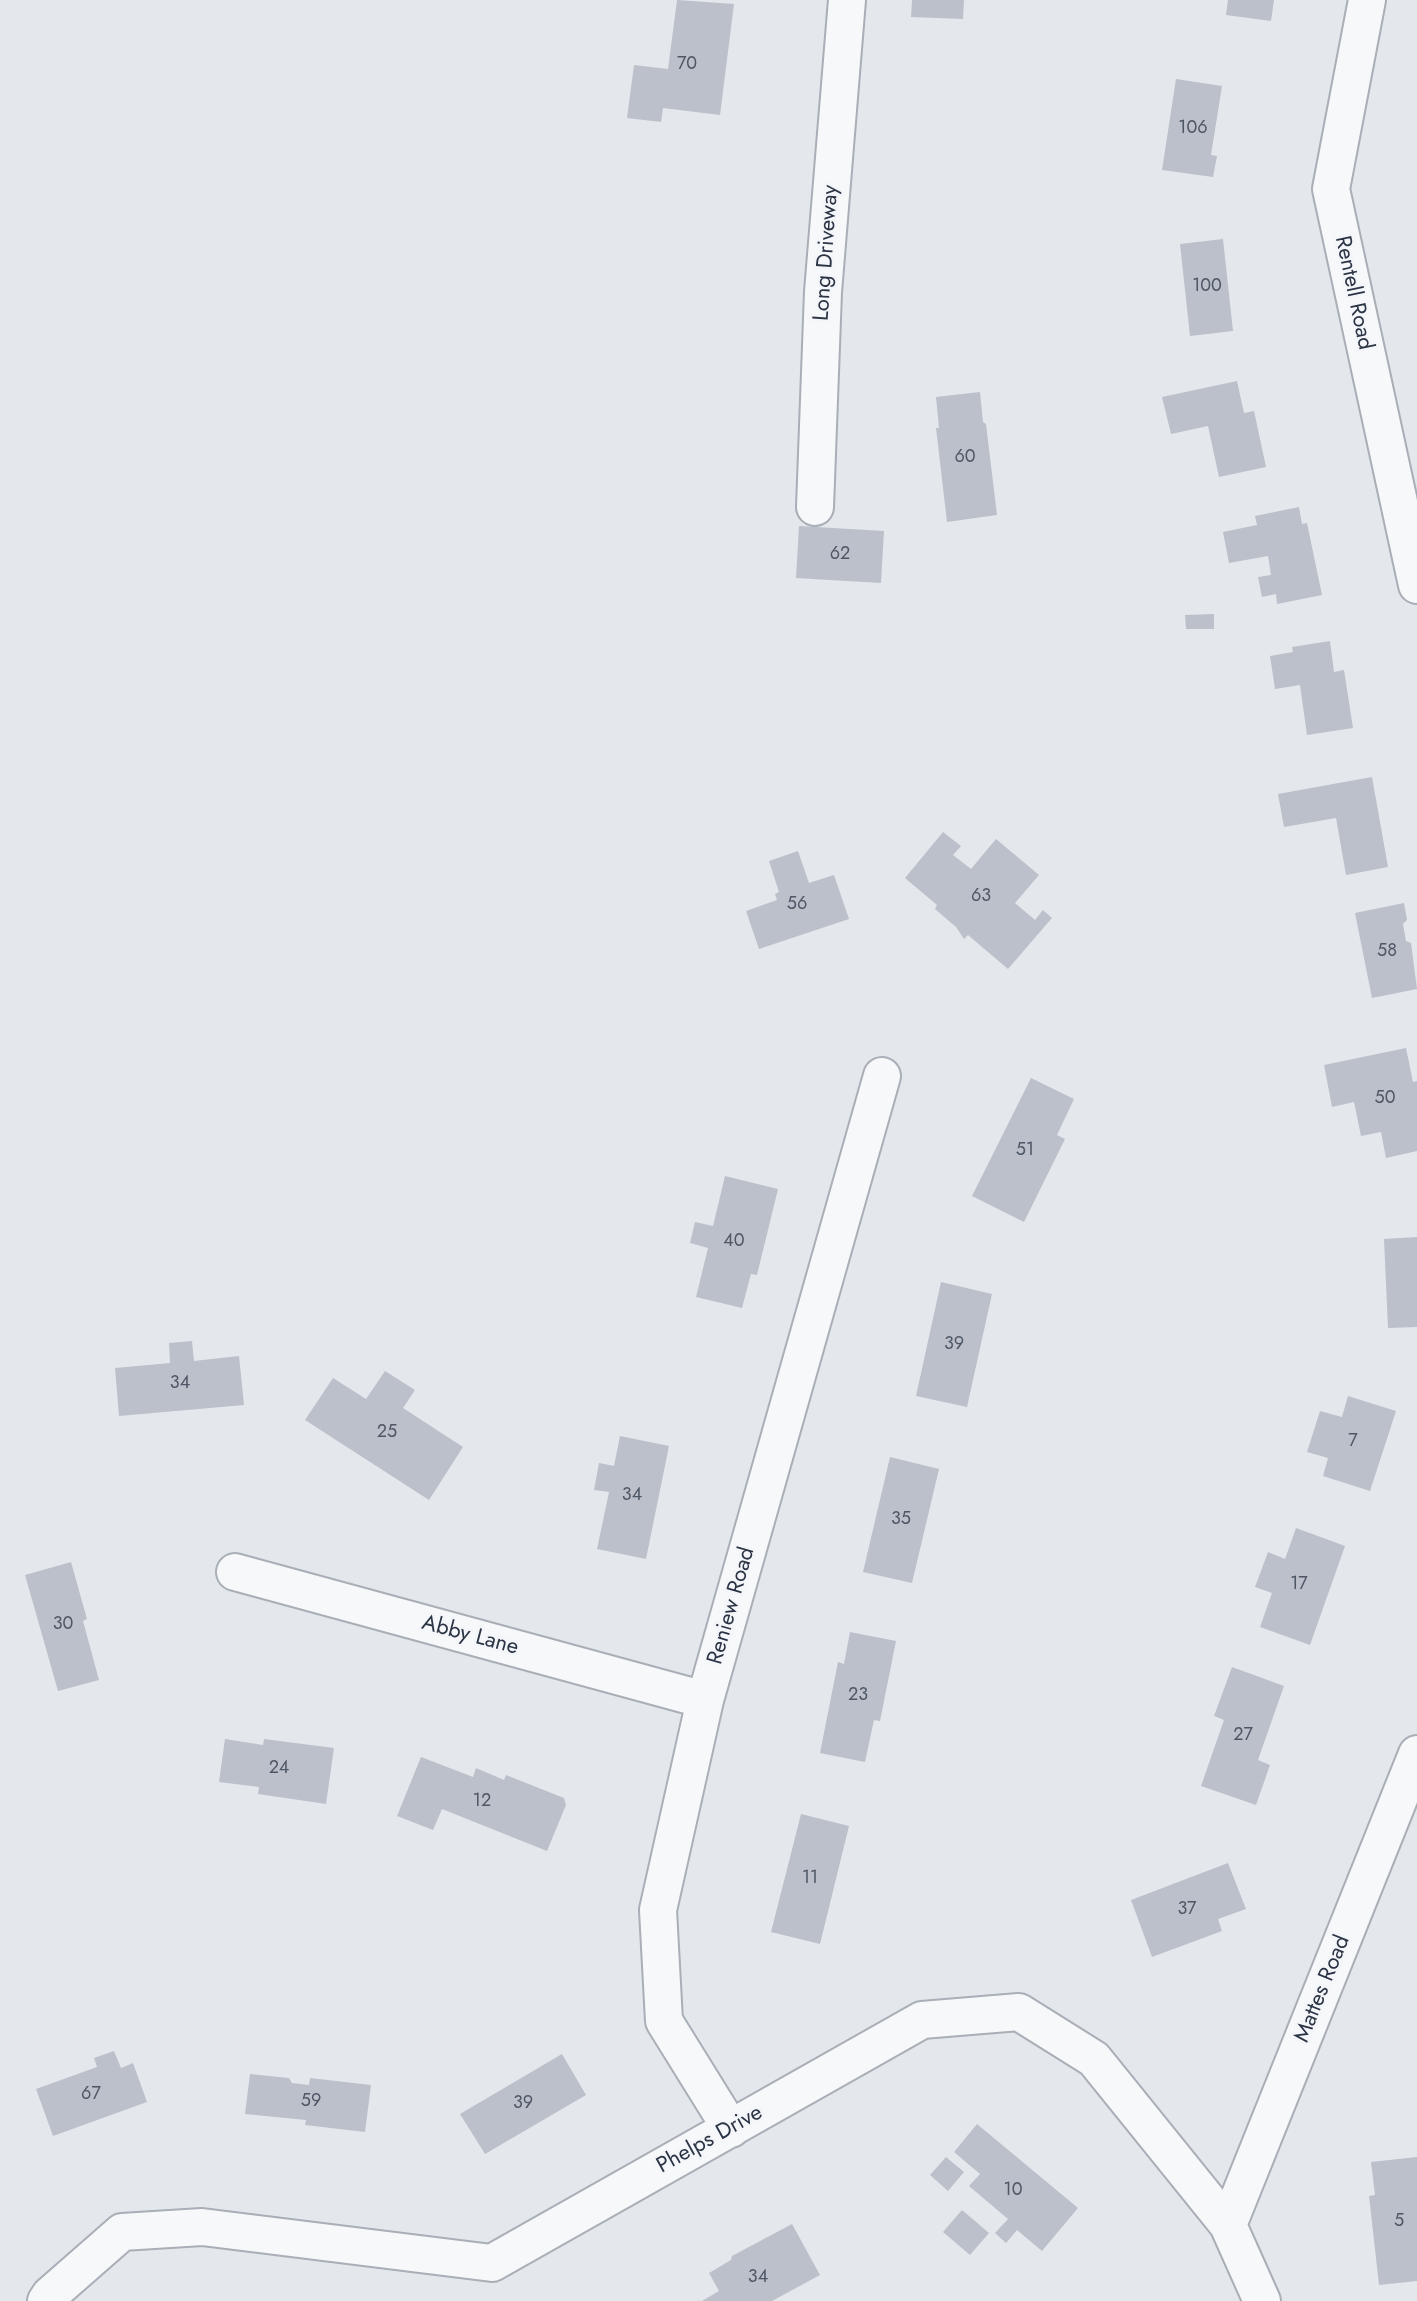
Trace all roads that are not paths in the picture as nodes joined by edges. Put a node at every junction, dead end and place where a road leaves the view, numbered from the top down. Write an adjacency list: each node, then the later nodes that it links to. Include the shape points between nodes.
1 (847, 0): 3 (street, Long Driveway, via 823,292)
2 (1367, 0): 4 (street, Rentell Road, via 1331,189)
3 (815, 507)
4 (1417, 585)
5 (882, 1076): 7 (street, Reniew Road)
6 (235, 1572): 7 (street, Abby Lane)
7 (705, 1700): 9 (street, Reniew Road, via 658,1910 662,1989 664,2021)
8 (1417, 1754): 10 (street, Mattes Road)
9 (731, 2129): 10 (street, Phelps Drive, via 922,2020 1019,2012 1094,2059); 11 (street, Phelps Drive, via 492,2263 202,2227 122,2232)
10 (1228, 2225): 12 (street, Phelps Drive)
11 (46, 2301)
12 (1262, 2301)

